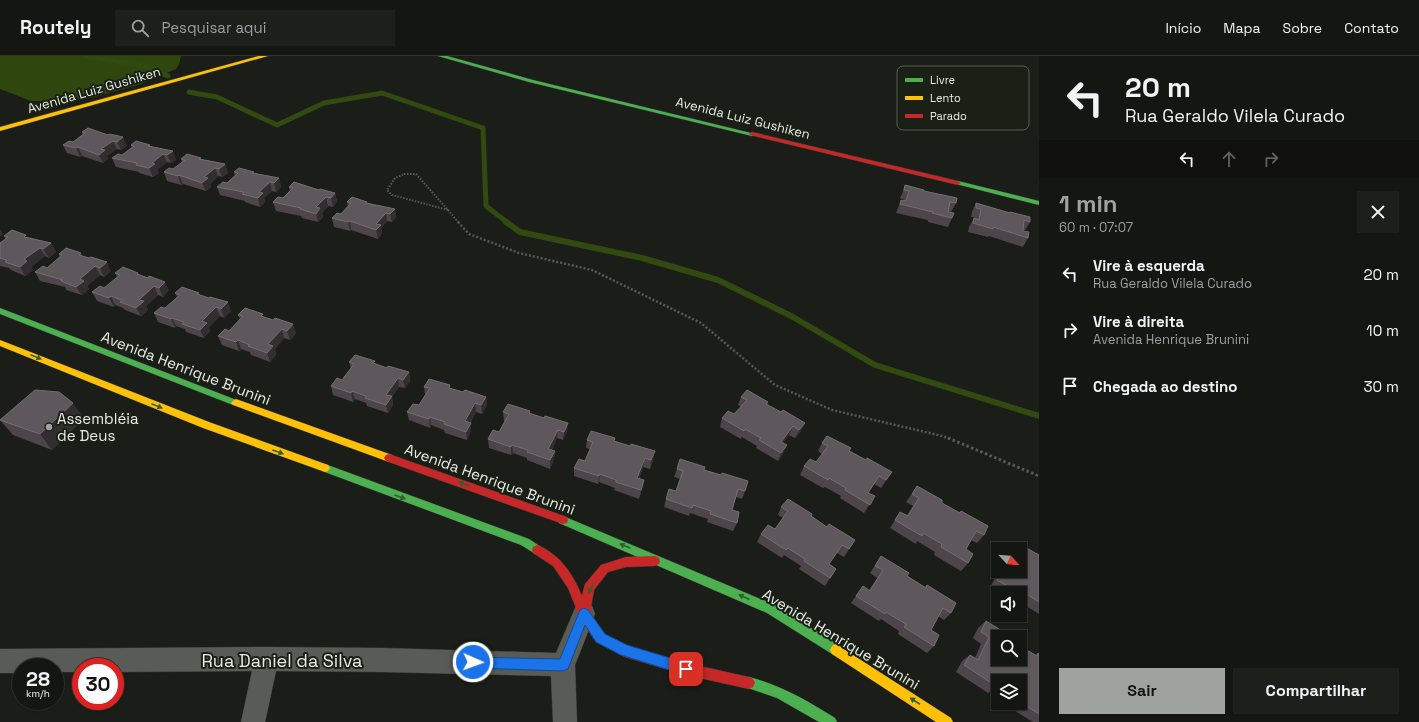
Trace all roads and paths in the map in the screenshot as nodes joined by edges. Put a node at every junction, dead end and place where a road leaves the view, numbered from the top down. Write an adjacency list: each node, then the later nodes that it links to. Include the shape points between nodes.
1 (265, 56): 3 (main road, Avenida Luiz Gushiken)
2 (441, 56): 4 (main road, Avenida Luiz Gushiken, via 531,81)
3 (0, 129)
4 (1039, 203)
5 (448, 210): 5 (path, via 392,195 386,190 396,176 404,173 416,174); 8 (path, via 469,234 519,253 592,270 701,323 775,385 832,410 942,436)
6 (0, 312): 9 (main road, Avenida Henrique Brunini, one-way to 6, via 551,515 237,404)
7 (0, 343): 10 (main road, one-way to 10, via 206,425 525,542 557,563 572,585)
8 (1039, 476)
9 (660, 561): 10 (main road, one-way to 10, via 626,562 605,568 589,588); 17 (main road, Avenida Henrique Brunini, one-way to 9, via 771,609)
10 (584, 614): 13 (street); 16 (main road, via 600,638 625,651 686,669 759,685 807,707)
11 (267, 659): 12 (street, Rua Daniel da Silva); 13 (street, Rua Daniel da Silva); 14 (street)
12 (0, 661)
13 (563, 665): 15 (street)
14 (253, 722)
15 (565, 722)
16 (831, 722)
17 (947, 722)

